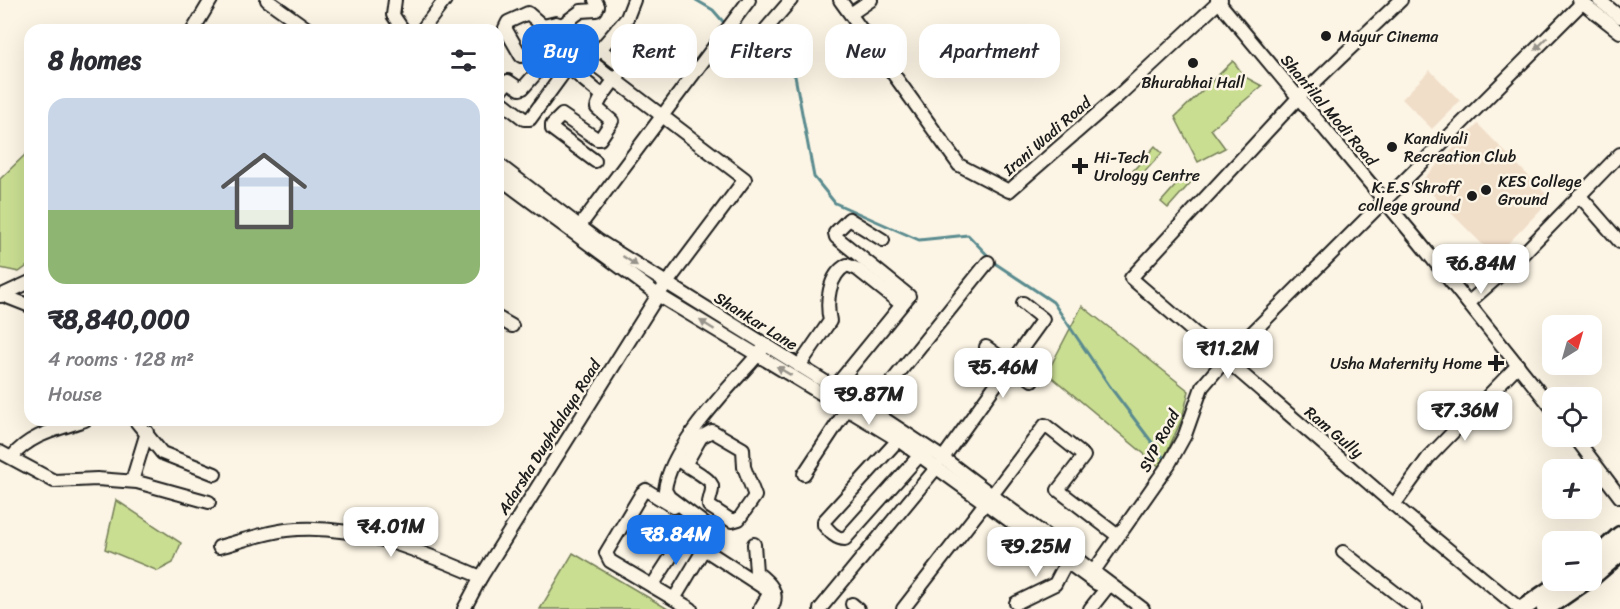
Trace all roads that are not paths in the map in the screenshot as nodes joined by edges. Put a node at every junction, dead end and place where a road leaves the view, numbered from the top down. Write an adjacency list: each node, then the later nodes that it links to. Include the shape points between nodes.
1 (211, 0): 17 (street)
2 (267, 0): 18 (street)
3 (395, 0): 19 (street, via 393,15)
4 (445, 0): 20 (street)
5 (595, 0): 22 (street, via 596,10 581,11)
6 (634, 0): 23 (street)
7 (749, 0): 40 (street)
8 (790, 0): 24 (street)
9 (840, 0): 15 (street, Irani Wadi Road)
10 (871, 0): 15 (street)
11 (1401, 0): 38 (street)
12 (1219, 1): 15 (street, Irani Wadi Road, via 1009,191 959,165); 38 (street, Shantilal Modi Road)
13 (1581, 1): 14 (street); 46 (street, SVP Road, one-way to 46)
14 (1599, 3): 16 (street); 25 (street)
15 (852, 13)
16 (1620, 17)
17 (197, 24)
18 (301, 24)
19 (399, 24)
20 (427, 24)
21 (541, 24): 28 (street, via 528,13 508,22 508,37)
22 (562, 24)
23 (622, 24)
24 (770, 24)
25 (1620, 32)
26 (611, 37): 27 (street)
27 (601, 50): 29 (street)
28 (520, 56)
29 (611, 58)
30 (599, 68): 35 (street)
31 (532, 78): 36 (street, via 520,89 508,81)
32 (560, 78): 39 (street, via 530,119 524,119)
33 (581, 78): 37 (street)
34 (618, 78): 35 (street)
35 (615, 81): 37 (street); 40 (street)
36 (504, 86)
37 (603, 96): 42 (street, via 597,108 612,121 600,139 562,114 552,125 552,129)
38 (1298, 98): 46 (street, Shantilal Modi Road); 62 (street, Ram Gully, via 1131,278)
39 (504, 104)
40 (661, 116): 47 (street); 52 (street, Adarsha Dughdalaya Road, via 745,179)
41 (1620, 154): 45 (street)
42 (595, 161)
43 (504, 169): 47 (street, Shankar Lane)
44 (504, 181): 47 (street, Shankar Lane)
45 (1579, 195): 49 (street); 55 (street, via 1517,260)
46 (1384, 202): 55 (street, Shantilal Modi Road); 62 (street, SVP Road)
47 (576, 230): 52 (street, Shankar Lane)
48 (883, 240): 57 (street, via 849,219 835,233 908,295)
49 (1620, 242)
50 (988, 262): 70 (street)
51 (24, 285): 53 (street)
52 (662, 290): 61 (street, Shankar Lane); 99 (street, Adarsha Dughdalaya Road)
53 (1, 295): 56 (street)
54 (1023, 303): 63 (street, via 1043,319)
55 (1468, 303): 64 (street, Shantilal Modi Road)
56 (24, 304)
57 (901, 304): 65 (street, via 857,269 841,268 827,301 830,321); 67 (street)
58 (504, 321): 59 (street)
59 (512, 326)
60 (986, 347): 63 (street)
61 (761, 350): 65 (street, Shankar Lane); 69 (street, Shankar Lane, one-way to 61); 78 (street, via 712,407)
62 (1225, 360): 86 (street, Ram Gully); 89 (street, SVP Road, via 1202,387 1185,435 1169,464)
63 (1010, 364): 66 (street); 79 (street)
64 (1518, 365): 68 (street, Shantilal Modi Road); 86 (street, via 1428,458)
65 (799, 366): 67 (street, Shankar Lane)
66 (1032, 380)
67 (834, 388): 70 (street, Shankar Lane)
68 (1542, 395)
69 (848, 409): 70 (street, Shankar Lane); 81 (street)
70 (866, 414): 74 (street, Shankar Lane); 79 (street, Shankar Lane)
71 (62, 426): 76 (street)
72 (141, 426): 73 (street)
73 (147, 432): 80 (street, via 162,453); 82 (street)
74 (898, 440): 77 (street, Shankar Lane); 77 (street, via 824,521 840,539)
75 (1582, 447): 83 (street)
76 (6, 455): 82 (street, via 54,481)
77 (920, 455): 79 (street, Shankar Lane)
78 (681, 462): 78 (street, via 701,437 712,431 743,449 744,467 754,496 739,519 732,521 709,506 710,481); 87 (street, via 663,487 669,497)
79 (940, 462): 84 (street, Shankar Lane); 110 (street)
80 (215, 474)
81 (804, 474)
82 (132, 481): 85 (street)
83 (1620, 497)
84 (989, 499): 89 (street, via 1045,425 1083,456 1058,490); 96 (street, Shankar Lane); 98 (street, Shankar Lane); 111 (street)
85 (209, 502)
86 (1394, 505): 116 (street, Ram Gully)
87 (696, 518): 92 (street, via 710,528); 100 (street); 100 (street, via 646,490 642,493 606,553 610,561)
88 (1620, 535): 94 (main road)
89 (1118, 536): 98 (street, SVP Road)
90 (754, 544): 109 (street, via 756,572 772,584 775,592)
91 (219, 547): 99 (street, via 284,530 303,529 380,538)
92 (704, 549): 104 (street); 108 (street, via 767,590 769,594)
93 (1343, 552): 115 (street)
94 (1602, 552)
95 (1620, 553): 97 (main road)
96 (1066, 563): 98 (street, Shankar Lane); 105 (street, via 1055,584)
97 (1602, 568)
98 (1091, 575): 101 (street, Shankar Lane); 114 (street, Shankar Lane)
99 (481, 577): 106 (street, Adarsha Dughdalaya Road)
100 (652, 586): 104 (street)
101 (1105, 590): 112 (street); 113 (street, Shankar Lane)
102 (1548, 591): 116 (main road)
103 (1571, 591): 117 (main road)
104 (674, 599): 107 (street)
105 (1016, 603)
106 (464, 609)
107 (691, 609)
108 (760, 609)
109 (771, 609)
110 (820, 609)
111 (903, 609)
112 (1090, 609)
113 (1130, 609)
114 (1143, 609)
115 (1416, 609)
116 (1521, 609)
117 (1545, 609)

